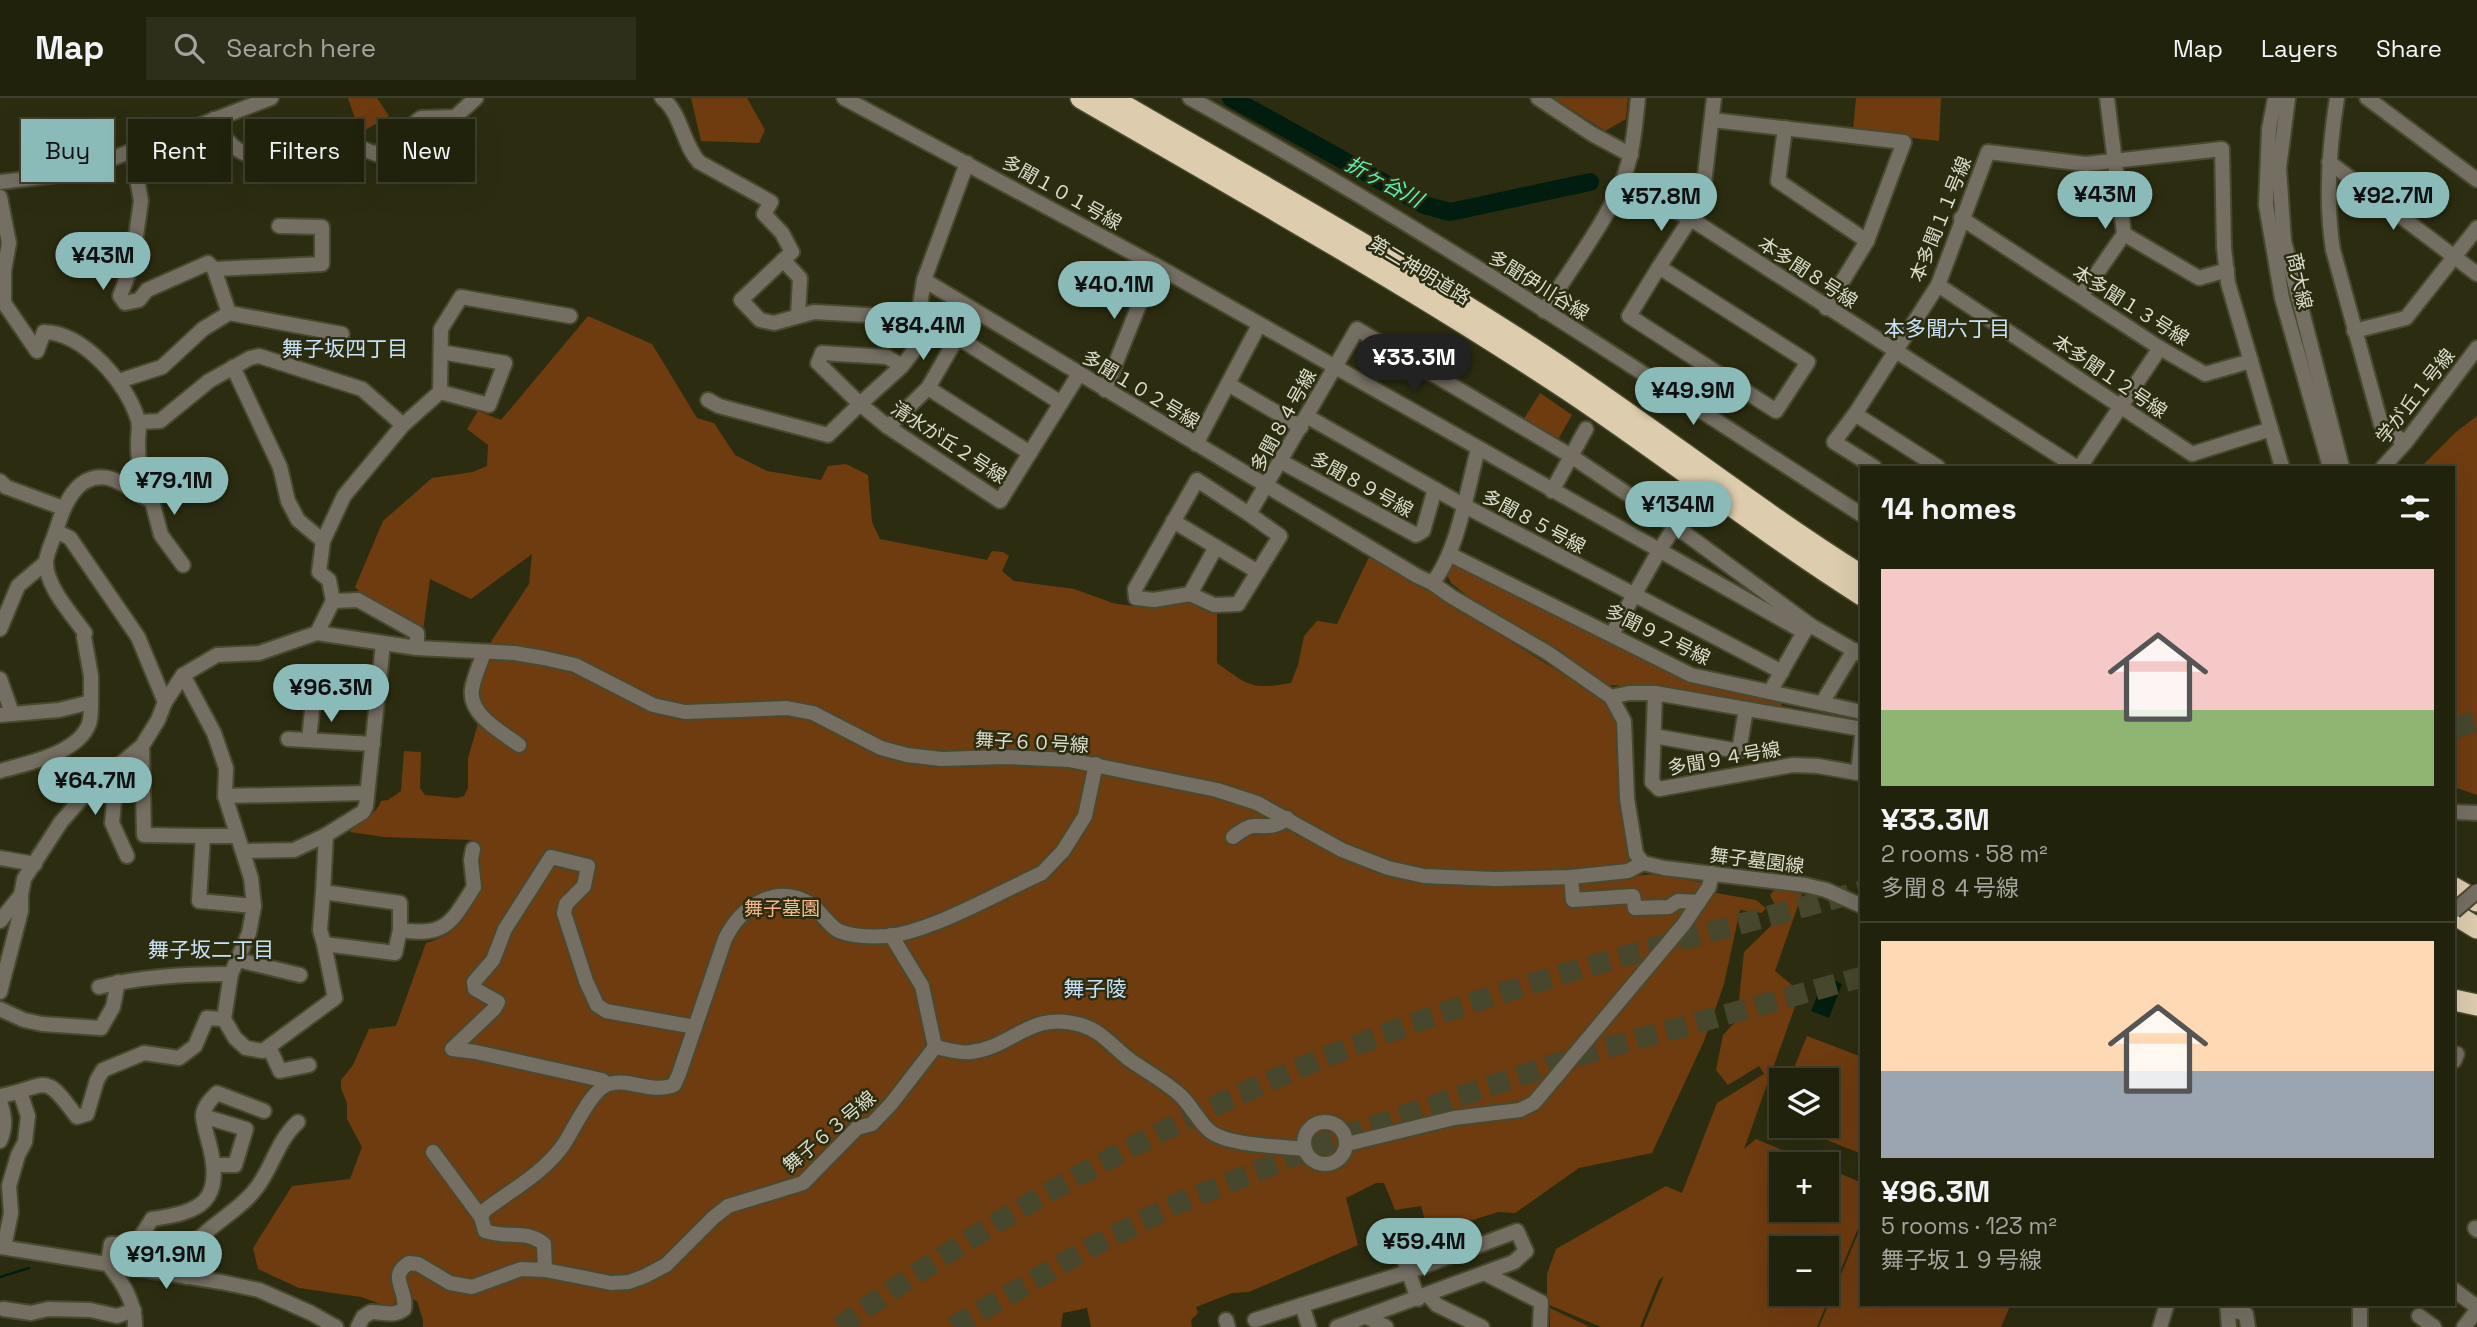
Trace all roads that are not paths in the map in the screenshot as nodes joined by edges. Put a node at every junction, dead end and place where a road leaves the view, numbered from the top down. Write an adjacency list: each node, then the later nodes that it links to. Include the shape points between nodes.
1 (271, 98): 16 (street)
2 (475, 98): 19 (street, via 455,117 421,118 376,154 356,146 261,159)
3 (662, 98): 36 (street, via 671,106 699,162 771,202 764,215 782,233)
4 (844, 98): 24 (street, 多聞１０１号線)
5 (1081, 98): 118 (highway, 第二神明道路, via 1463,322)
6 (1111, 98): 115 (highway, 第二神明道路, via 1526,343)
7 (1190, 98): 48 (street, 多聞伊川谷線)
8 (1538, 98): 21 (street)
9 (1638, 98): 21 (street)
10 (1714, 98): 17 (street)
11 (2107, 98): 22 (street)
12 (2275, 98): 93 (street, 商大線, via 2266,205 2282,298)
13 (2288, 98): 94 (street, 商大線, via 2279,168 2284,241)
14 (2337, 98): 23 (street)
15 (2367, 98): 25 (street)
16 (214, 119)
17 (1712, 120): 18 (street); 31 (street, via 1702,201)
18 (1785, 128): 35 (street, via 1778,181); 35 (street, via 1904,142)
19 (231, 144)
20 (128, 152): 26 (street, via 74,173)
21 (1631, 155): 28 (street)
22 (2116, 162): 30 (street, 本多聞１１号線, via 2086,164 1988,152); 34 (street); 41 (street, 本多聞１１号線, via 2222,149)
23 (2329, 162): 37 (street); 54 (street, via 2329,223)
24 (967, 163): 38 (street, 多聞１０１号線); 43 (street)
25 (2477, 180)
26 (0, 182)
27 (138, 182): 39 (street, via 141,201 132,264 120,296 125,303)
28 (1622, 182): 31 (street, 本多聞８号線); 48 (street)
29 (0, 197): 66 (street, via 9,243 4,303 10,314 37,351 44,332 58,332 77,341)
30 (1961, 218): 44 (street, 本多聞１１号線); 45 (street, 本多聞１３号線)
31 (1691, 219): 40 (street); 46 (street, 本多聞８号線)
32 (279, 226): 39 (street, via 322,227 322,264)
33 (2477, 228): 37 (street)
34 (2124, 234): 41 (street, via 2199,278); 45 (street)
35 (1867, 241): 46 (street)
36 (788, 256): 51 (street, via 800,278); 51 (street, via 741,300 760,320 774,323)
37 (2455, 257): 42 (street); 54 (street, via 2406,318)
38 (1155, 265): 53 (street, 多聞１０１号線); 69 (street)
39 (211, 266): 49 (street)
40 (1659, 267): 40 (street, via 1629,316 1776,411 1808,362)
41 (2227, 270): 61 (street, 本多聞１１号線)
42 (2477, 274)
43 (924, 281): 47 (street, 多聞１０２号線); 52 (street)
44 (1938, 285): 59 (street, 本多聞１１号線); 74 (street, 本多聞１２号線)
45 (2081, 296): 57 (street, 本多聞１３号線)
46 (1826, 308): 59 (street, 本多聞８号線)
47 (973, 310): 56 (street); 65 (street, 多聞１０２号線)
48 (1544, 311): 104 (street, 多聞伊川谷線)
49 (229, 313): 55 (street); 66 (street, via 203,329 162,367)
50 (570, 316): 60 (street, via 461,297 441,329)
51 (798, 316): 52 (street, via 814,312)
52 (918, 318): 62 (street, via 913,352)
53 (1259, 325): 64 (street, 多聞１０１号線); 67 (street)
54 (2354, 331): 82 (street, via 2381,424)
55 (342, 334)
56 (957, 338): 68 (street); 72 (street)
57 (2160, 348): 61 (street, 本多聞１３号線, via 2205,374); 74 (street)
58 (2477, 348): 82 (street, 学が丘１号線)
59 (1896, 349): 75 (street, 本多聞１１号線); 90 (street, 本多聞８号線)
60 (440, 352): 70 (street); 70 (street, via 505,363 489,405)
61 (2251, 362): 81 (street, 本多聞１１号線)
62 (902, 366): 73 (street); 73 (street, 清水が丘２号線, via 887,356 822,353 817,363)
63 (233, 368): 76 (street, via 160,421); 78 (street, via 259,356 314,372 362,389); 108 (street, via 280,467 298,520)
64 (1334, 369): 77 (street, 多聞８４号線); 84 (street, 多聞８４号線); 86 (street, via 1357,329)
65 (1079, 374): 69 (street, 多聞１０２号線); 72 (street, 清水が丘２号線)
66 (119, 381): 76 (street)
67 (1228, 384): 77 (street, 多聞８５号線); 83 (street)
68 (928, 388): 79 (street); 85 (street)
69 (1105, 390): 83 (street, 多聞１０２号線)
70 (440, 392): 78 (street)
71 (708, 400): 73 (street, via 828,435)
72 (1061, 403): 85 (street, 清水が丘２号線)
73 (860, 404): 79 (street, 清水が丘２号線)
74 (2120, 407): 81 (street, 本多聞１２号線, via 2192,454); 91 (street)
75 (1855, 414): 88 (street, 本多聞１１号線, via 1834,442); 89 (street)
76 (139, 422): 100 (street)
77 (1304, 422): 87 (street, 多聞８４号線); 98 (street, 多聞８５号線)
78 (403, 425): 108 (street, via 344,496)
79 (888, 427): 85 (street, 清水が丘２号線, via 1000,500)
80 (1586, 429): 86 (street)
81 (2271, 429): 92 (street, 本多聞１１号線)
82 (2406, 443): 95 (street, 学が丘１号線)
83 (1196, 444): 97 (street, 多聞１０２号線)
84 (1478, 449): 99 (street, 多聞８４号線); 101 (street)
85 (1030, 453)
86 (1572, 456): 99 (street); 106 (street)
87 (1282, 462): 97 (street, 多聞８４号線); 98 (street, 多聞８９号線, via 1416,535 1423,531)
88 (1872, 466)
89 (1936, 466)
90 (2076, 466)
91 (2079, 466)
92 (2282, 466)
93 (2330, 466)
94 (2342, 466)
95 (2385, 466)
96 (0, 481): 102 (street)
97 (1267, 486): 103 (street); 116 (street, 多聞８４号線)
98 (1435, 489): 101 (street, 多聞８５号線)
99 (1552, 491): 110 (street, 多聞８４号線)
100 (142, 496): 102 (street, via 110,478 94,478 80,486); 113 (street, via 152,501 161,535)
101 (1463, 505): 111 (street); 119 (street, 多聞８５号線)
102 (63, 508): 107 (street)
103 (1249, 514): 105 (street, via 1197,480); 114 (street, via 1280,536)
104 (1860, 514)
105 (1172, 521): 109 (street); 117 (street, via 1135,589 1136,598)
106 (1675, 526): 110 (street); 122 (street)
107 (56, 531): 112 (street); 137 (street, via 70,538 138,637)
108 (323, 541): 120 (street, via 319,572 329,579)
109 (1216, 547): 114 (street); 117 (street)
110 (1659, 551): 119 (street); 122 (street, 多聞８４号線)
111 (1449, 554): 116 (street); 124 (street, 多聞９２号線)
112 (46, 562): 121 (street, via 18,586); 136 (street, via 60,598 85,633)
113 (183, 565)
114 (1258, 572): 117 (street, via 1238,604 1214,605)
115 (1860, 575)
116 (1432, 583): 134 (street, 多聞８４号線)
117 (1190, 594)
118 (1860, 594)
119 (1635, 596): 124 (street); 129 (street, 多聞８５号線)
120 (333, 601): 123 (street); 126 (street, via 358,600 417,633)
121 (0, 628)
122 (1807, 628): 127 (street, 多聞８４号線); 129 (street)
123 (317, 634): 125 (street, 舞子６０号線); 130 (street, 舞子６０号線, via 259,653 217,655)
124 (1612, 634): 132 (street, 多聞９２号線, via 1691,675)
125 (383, 644): 126 (street, 舞子６０号線); 135 (street)
126 (417, 648): 128 (street, 舞子６０号線)
127 (1858, 652): 138 (street)
128 (484, 653): 147 (street, via 472,700 482,717); 150 (street, 舞子６０号線, via 544,657 575,666 653,705 685,712 787,708 813,713 881,748 907,754)
129 (1782, 672): 132 (street)
130 (183, 675): 137 (street, 舞子６０号線); 154 (street, via 214,733 226,768)
131 (0, 679): 141 (street)
132 (1770, 692): 138 (street, 多聞９２号線)
133 (1655, 693): 134 (street); 139 (street); 143 (street, 多聞９４号線)
134 (1611, 696): 168 (street, via 1624,721 1627,799 1636,854)
135 (378, 697): 145 (street, via 314,691); 146 (street)
136 (91, 702): 141 (street); 152 (street, via 89,725 61,753)
137 (165, 702): 148 (street, 舞子６０号線)
138 (1822, 703): 140 (street, 多聞９２号線)
139 (1746, 709): 142 (street); 143 (street, via 1739,751)
140 (1860, 712)
141 (6, 714)
142 (1860, 729)
143 (1654, 736): 149 (street, 多聞９４号線, via 1652,782 1660,789 1793,765 1858,773)
144 (288, 739): 145 (street)
145 (309, 740): 146 (street)
146 (373, 744): 153 (street)
147 (519, 745)
148 (142, 746): 151 (street, 舞子６０号線); 160 (street, via 144,835)
149 (1860, 755)
150 (1096, 764): 155 (street, 舞子６０号線); 187 (street, via 1085,816 1063,851 1042,873 937,921)
151 (117, 769): 166 (street, via 112,822); 169 (street, 舞子６０号線, via 88,791 61,822)
152 (0, 771)
153 (367, 793): 154 (street); 161 (street, via 363,812)
154 (225, 796): 162 (street)
155 (1256, 803): 158 (street, 舞子６０号線); 159 (street)
156 (2455, 812): 157 (street)
157 (2477, 813)
158 (1287, 818): 159 (street, via 1271,827); 171 (street, 舞子６０号線, via 1342,850 1424,876)
159 (1253, 826): 163 (street)
160 (203, 835): 162 (street); 179 (street, via 192,901)
161 (326, 835): 165 (street, via 294,850); 174 (street)
162 (236, 836): 165 (street)
163 (1233, 837)
164 (474, 849): 186 (street, via 474,887 450,922 424,933)
165 (243, 851): 179 (street)
166 (127, 856)
167 (0, 858): 169 (street)
168 (1643, 863): 170 (street, 舞子墓園線); 171 (street, 舞子６０号線, via 1628,871)
169 (35, 864): 175 (street, 舞子６０号線, via 24,879)
170 (1712, 873): 177 (street); 178 (street, 舞子墓園線, via 1805,885)
171 (1571, 877): 177 (street, via 1573,900 1633,897 1635,908)
172 (2455, 889): 176 (highway)
173 (2477, 891): 181 (street, bridge)
174 (323, 892): 186 (street, via 400,903); 188 (street, via 320,930)
175 (21, 895): 183 (street, 舞子６０号線); 196 (street)
176 (2477, 901)
177 (1699, 902): 213 (street, via 1534,1103 1520,1110 1454,1118)
178 (1860, 905)
179 (254, 906): 189 (street)
180 (2455, 907): 184 (highway)
181 (2455, 911)
182 (2455, 913): 185 (highway)
183 (0, 920)
184 (2477, 920)
185 (2477, 928)
186 (400, 930): 188 (street, via 396,953)
187 (891, 935): 201 (street, via 863,937 838,930 795,895 760,902 733,923); 202 (street, via 922,986)
188 (324, 944): 203 (street, via 335,998)
189 (238, 960): 190 (street); 191 (street)
190 (231, 974): 192 (street); 200 (street)
191 (300, 975)
192 (118, 982): 193 (street); 199 (street, via 113,1007 101,1028 42,1024)
193 (99, 987)
194 (2477, 988): 195 (highway)
195 (2455, 991)
196 (0, 992)
197 (2455, 1000): 198 (highway)
198 (2477, 1005)
199 (0, 1009)
200 (224, 1019): 203 (street, via 246,1048 263,1051); 206 (street, via 206,1018 195,1046 179,1058 144,1053 103,1070 87,1114 77,1117 51,1085 34,1085)
201 (695, 1027): 205 (street, via 674,1085 661,1090 621,1082); 205 (street, via 606,1011 597,1005 564,913 566,904 584,886 589,866 551,856 505,929 493,960 474,982 475,989 498,1002 452,1049)
202 (935, 1046): 214 (street, via 969,1053 1045,1021 1068,1021 1100,1033 1155,1075 1181,1096 1211,1132 1229,1140); 223 (street, 舞子６３号線, via 872,1124 858,1128 803,1183 728,1206 666,1265 629,1282 611,1283)
203 (269, 1047): 204 (street, via 280,1071)
204 (309, 1065)
205 (607, 1084): 217 (street, via 594,1095 550,1164)
206 (20, 1093): 207 (street); 220 (street, via 28,1116 25,1142 9,1186 11,1213)
207 (0, 1096)
208 (0, 1102): 212 (street, via 5,1131)
209 (264, 1111): 210 (street, via 217,1093 207,1102)
210 (203, 1116): 216 (street); 216 (street, via 246,1129 235,1165)
211 (298, 1122): 221 (street, via 281,1142 258,1187)
212 (0, 1140)
213 (1346, 1144): 214 (street, via 1339,1159 1328,1164 1312,1159); 214 (street, via 1340,1128 1324,1121 1308,1130)
214 (1305, 1149)
215 (433, 1152): 217 (street)
216 (214, 1165): 219 (street, via 215,1182 204,1201 183,1214 152,1219)
217 (481, 1217): 223 (street, via 485,1231 534,1236 544,1244)
218 (1395, 1233): 224 (street)
219 (136, 1244): 221 (street); 222 (street, via 111,1244)
220 (2, 1247): 222 (street)
221 (190, 1248): 226 (street)
222 (108, 1264): 226 (street); 235 (street)
223 (545, 1269): 242 (street, 舞子６３号線, via 521,1269 472,1287 450,1283 408,1263 397,1276 406,1300 404,1309 391,1315 371,1312)
224 (1408, 1272): 225 (street, via 1517,1231 1526,1251 1514,1262); 228 (street); 229 (street)
225 (1486, 1274): 228 (street); 247 (street, via 1541,1302)
226 (187, 1276): 241 (street, via 258,1290)
227 (2455, 1291): 234 (street)
228 (1423, 1297): 237 (street); 246 (street)
229 (1302, 1305): 238 (street); 243 (street)
230 (2168, 1306): 239 (street)
231 (2232, 1306): 248 (street); 249 (street); 250 (street, via 2246,1314)
232 (2360, 1306): 251 (street)
233 (2, 1309): 235 (street, via 31,1313 90,1310 117,1316)
234 (2477, 1309): 253 (street)
235 (134, 1310): 240 (street)
236 (2419, 1316): 252 (street)
237 (1367, 1317): 244 (street); 245 (street)
238 (1255, 1320)
239 (2162, 1323)
240 (135, 1327)
241 (335, 1327)
242 (358, 1327)
243 (1309, 1327)
244 (1337, 1327)
245 (1386, 1327)
246 (1482, 1327)
247 (1540, 1327)
248 (2229, 1327)
249 (2237, 1327)
250 (2248, 1327)
251 (2360, 1327)
252 (2434, 1327)
253 (2464, 1327)

